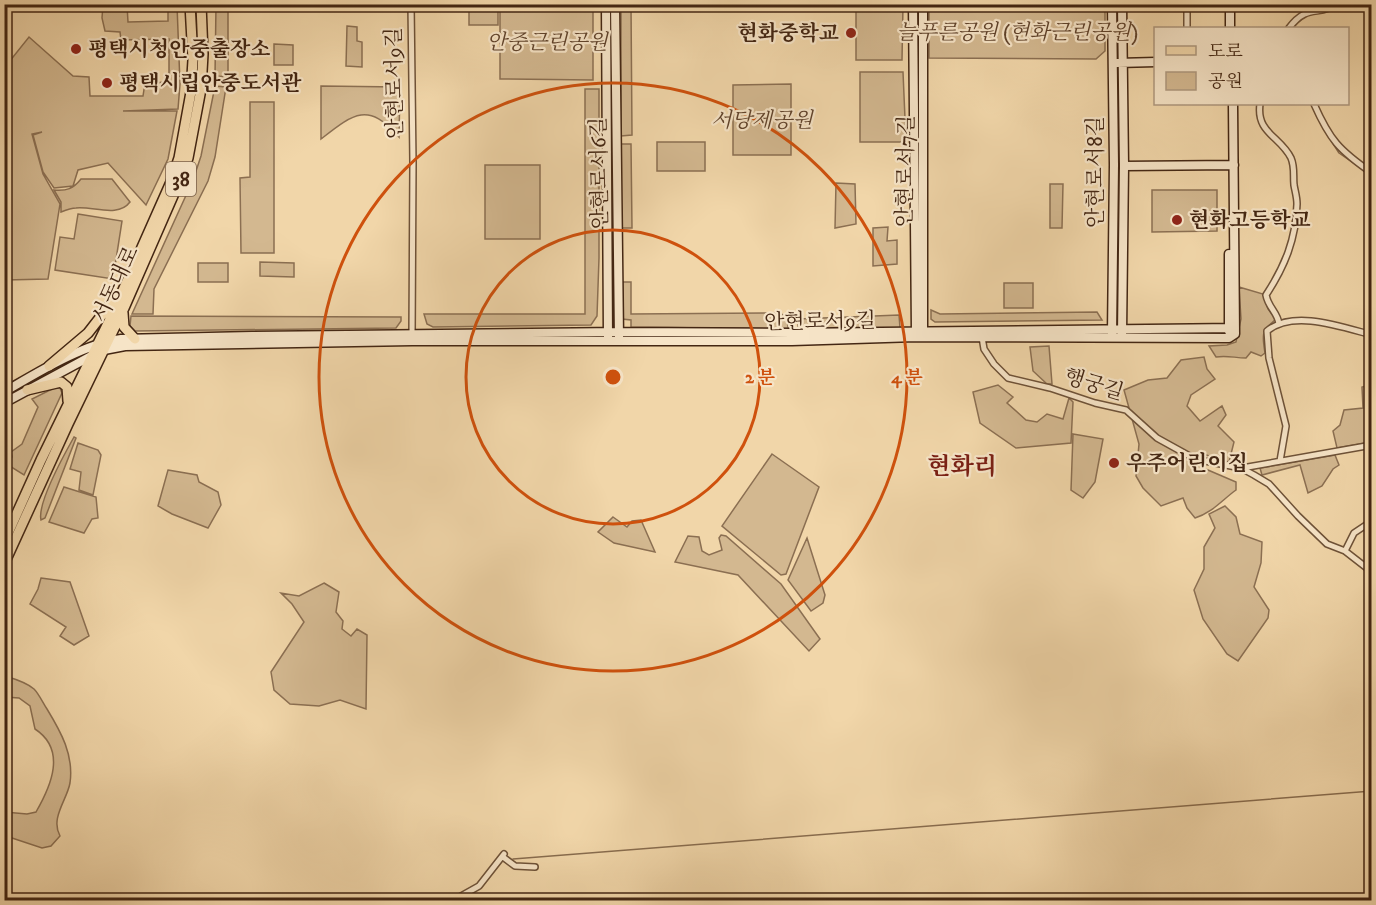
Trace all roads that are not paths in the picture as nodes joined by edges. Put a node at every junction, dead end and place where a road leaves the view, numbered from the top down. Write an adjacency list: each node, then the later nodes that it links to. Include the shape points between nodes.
1 (190, 4): 25 (main road, 서동대로 / 38, via 191,92 179,158)
2 (201, 4): 26 (main road, 서동대로 / 38, via 204,54 188,158)
3 (411, 4): 35 (street, 안현로서9길)
4 (606, 4): 33 (street, 안현로서6길)
5 (615, 4): 34 (street, 안현로서6길)
6 (913, 4): 29 (street, 안현로서7길)
7 (923, 4): 29 (street, 안현로서7길)
8 (1112, 4): 18 (street, 안현로서8길)
9 (1122, 4): 16 (street, 안현로서8길)
10 (1187, 4): 13 (street)
11 (1232, 4): 14 (street)
12 (1337, 4): 15 (street, via 1306,12)
13 (1187, 27)
14 (1232, 27)
15 (1290, 27)
16 (1122, 62): 17 (street); 18 (street); 23 (street, 안현로서8길)
17 (1154, 62)
18 (1112, 63): 30 (street, 안현로서8길)
19 (1231, 105): 22 (street)
20 (1260, 105): 27 (street, via 1264,128 1292,159 1297,203 1289,254 1266,296)
21 (1315, 105): 24 (street, via 1338,148)
22 (1231, 165): 23 (street, 안현로서8길); 28 (street)
23 (1124, 166): 30 (street, 안현로서8길)
24 (1371, 173)
25 (125, 286): 37 (main road, 서동대로 / 38); 39 (main road, via 88,333)
26 (124, 308): 36 (main road, via 123,327); 37 (main road, 서동대로 / 38)
27 (1279, 324): 32 (street, via 1315,321); 45 (street, via 1266,335 1286,426)
28 (1232, 328): 30 (street); 30 (street, via 1229,338)
29 (919, 334): 31 (street, 안현로서9길); 34 (street, 안현로서9길, via 792,341)
30 (1117, 334): 31 (street, 안현로서9길)
31 (982, 335): 46 (street, 행궁길, via 984,349 993,364 1008,378 1126,410 1157,438 1195,459)
32 (1371, 335)
33 (608, 337): 34 (street, 안현로서9길); 35 (street, 안현로서9길)
34 (619, 337)
35 (412, 338): 36 (street); 37 (street, 안현로서9길)
36 (135, 339): 37 (street)
37 (104, 345): 38 (main road, 서동대로 / 38); 39 (street); 50 (main road, 서동대로 / 38)
38 (93, 355): 40 (street); 43 (main road, 서동대로 / 38)
39 (49, 366): 41 (street)
40 (27, 390): 42 (street); 43 (main road, via 63,383 68,391)
41 (4, 392)
42 (4, 403)
43 (68, 406): 48 (main road, 서동대로 / 38)
44 (1371, 446): 45 (street, 행궁길)
45 (1280, 461): 46 (street, 행궁길)
46 (1241, 468): 49 (street, 행궁길, via 1269,484 1327,544)
47 (1371, 521): 49 (street, via 1354,533)
48 (4, 542)
49 (1345, 551): 51 (street, 행궁길)
50 (4, 564)
51 (1371, 572)
52 (535, 867): 53 (street, via 515,866 503,856 479,886)
53 (459, 900)

